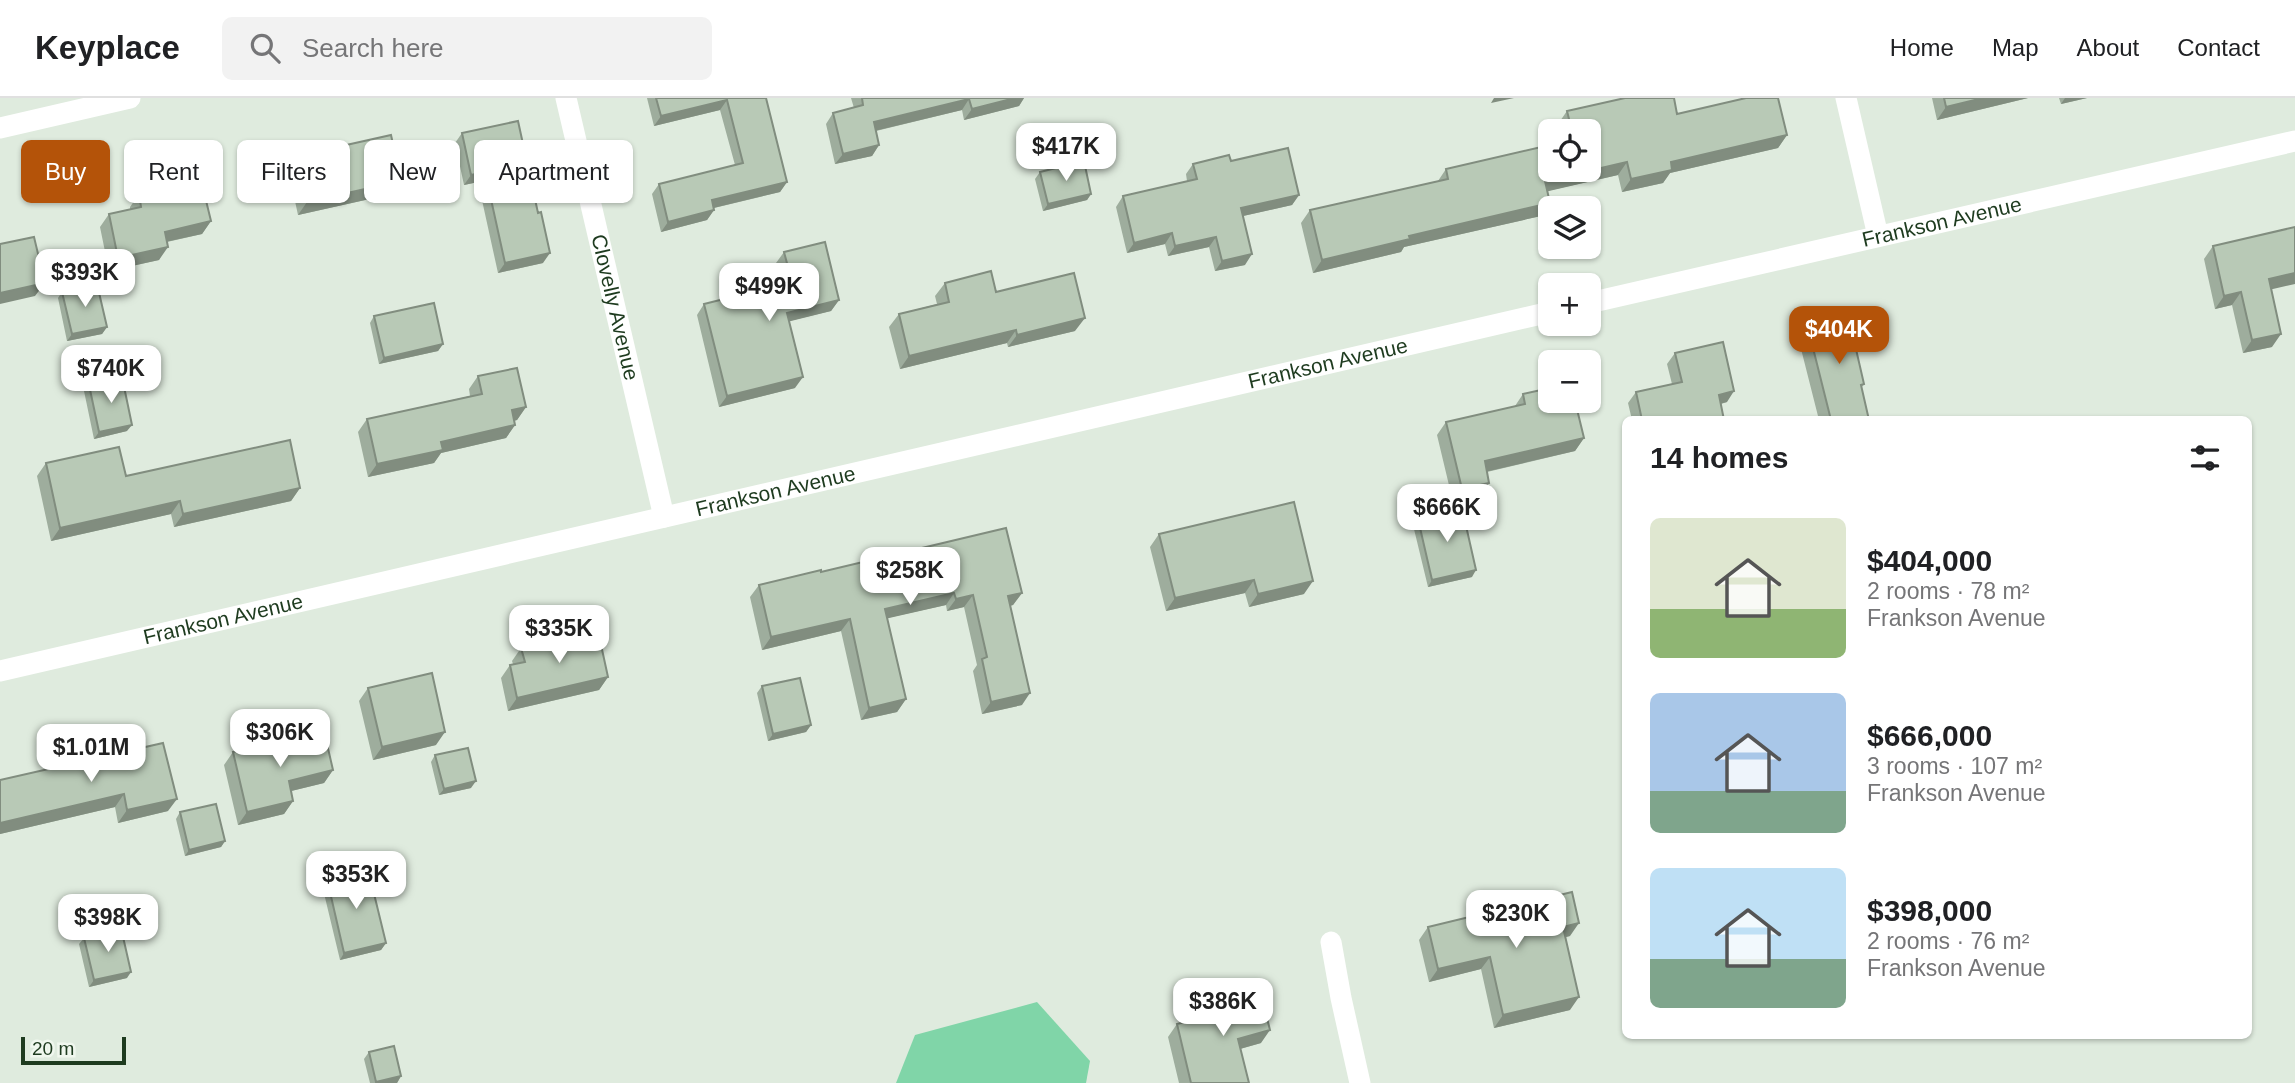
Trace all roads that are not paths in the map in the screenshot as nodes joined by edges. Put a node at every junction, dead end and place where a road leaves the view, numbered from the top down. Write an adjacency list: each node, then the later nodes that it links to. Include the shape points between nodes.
1 (130, 98): 4 (street)
2 (566, 98): 9 (street, Clovelly Avenue)
3 (1846, 98): 6 (street)
4 (0, 128)
5 (2295, 141): 6 (street, Frankson Avenue)
6 (1878, 236): 7 (street, Frankson Avenue)
7 (1601, 300)
8 (1538, 315): 9 (street, Frankson Avenue)
9 (664, 517): 10 (street, Frankson Avenue)
10 (0, 671)
11 (1331, 942): 12 (street)
12 (1360, 1083)

